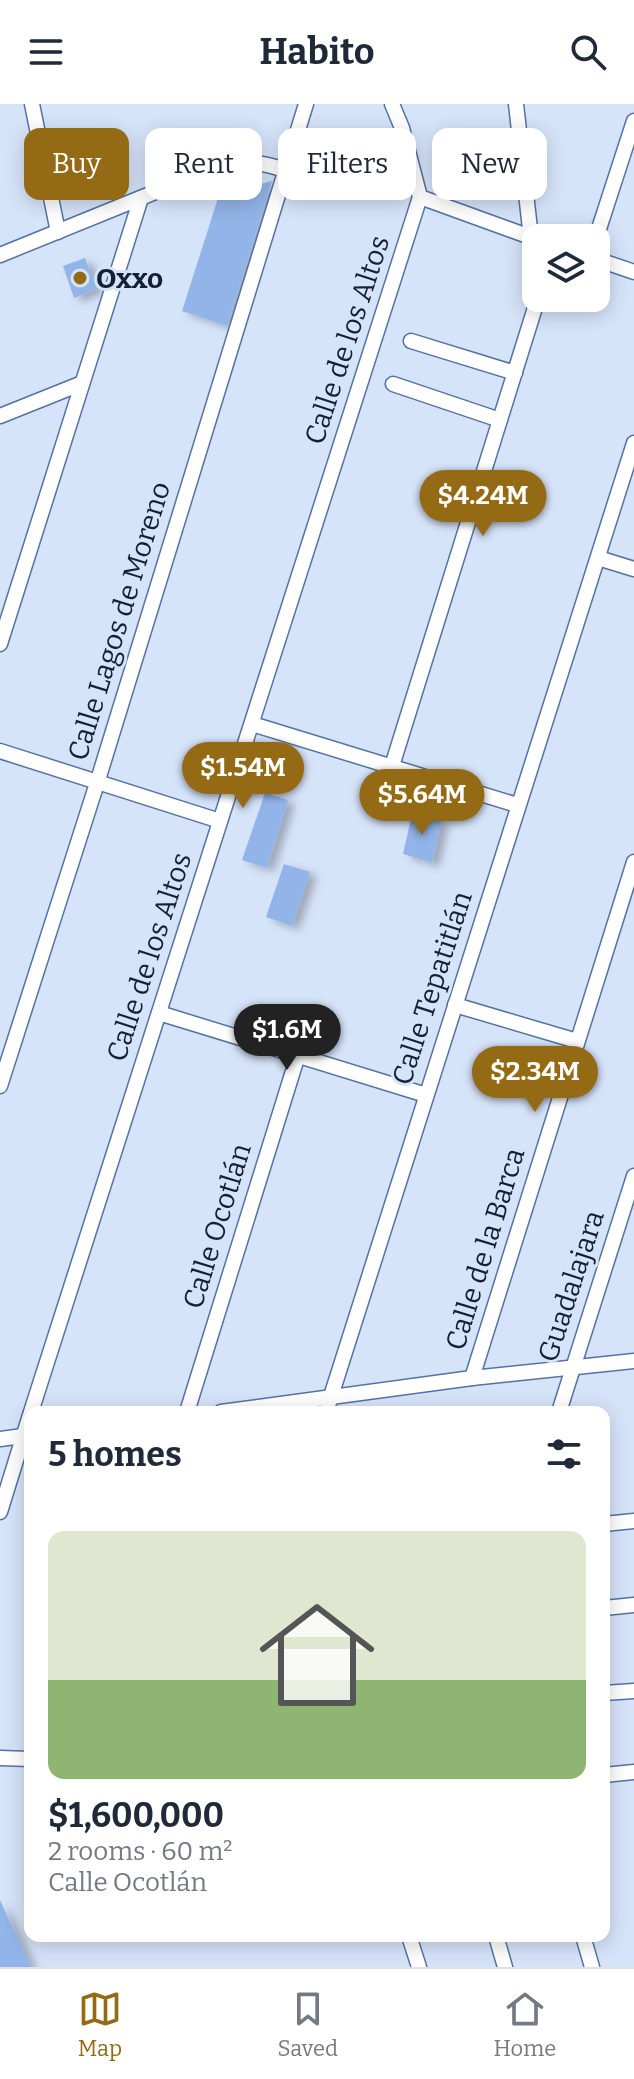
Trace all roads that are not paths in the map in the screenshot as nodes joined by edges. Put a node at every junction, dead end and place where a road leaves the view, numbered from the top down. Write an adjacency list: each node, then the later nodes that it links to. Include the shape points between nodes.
1 (32, 104): 13 (street)
2 (306, 104): 6 (street, Calle Lagos de Moreno)
3 (392, 104): 9 (street)
4 (516, 104): 11 (street)
5 (634, 121): 12 (street)
6 (298, 128)
7 (278, 167): 10 (street, via 238,161)
8 (278, 193): 32 (street, Calle Lagos de Moreno)
9 (420, 197): 14 (street); 29 (street, Calle de los Altos)
10 (141, 198): 13 (street); 21 (street)
11 (532, 224)
12 (601, 224)
13 (58, 232): 15 (street)
14 (522, 234)
15 (0, 255)
16 (610, 263): 17 (street)
17 (633, 269)
18 (534, 312): 20 (street)
19 (411, 341): 20 (street)
20 (515, 373): 24 (street)
21 (80, 384): 23 (street); 28 (street)
22 (393, 384): 24 (street)
23 (0, 416)
24 (500, 420): 31 (street)
25 (634, 443): 26 (street, Calle Tepatitlán)
26 (598, 558): 27 (street); 33 (street, Calle Tepatitlán)
27 (634, 569)
28 (0, 644)
29 (252, 724): 31 (street); 34 (street, Calle de los Altos)
30 (0, 751): 32 (street)
31 (392, 766): 33 (street)
32 (98, 780): 34 (street); 40 (street, Calle Lagos de Moreno)
33 (517, 805): 36 (street, Calle Tepatitlán)
34 (220, 821): 37 (street, Calle de los Altos)
35 (634, 862): 38 (street, Calle de la Barca)
36 (455, 1005): 38 (street); 41 (street, Calle Tepatitlán)
37 (159, 1013): 39 (street); 47 (street, Calle de los Altos)
38 (577, 1041): 45 (street, Calle de la Barca)
39 (298, 1055): 41 (street); 48 (street, Calle Ocotlán)
40 (0, 1086)
41 (426, 1095): 46 (street, Calle Tepatitlán)
42 (634, 1176): 44 (street, Guadalajara)
43 (634, 1361): 44 (street)
44 (572, 1368): 45 (street); 51 (street, Guadalajara)
45 (472, 1378): 46 (street)
46 (332, 1396): 49 (street); 50 (street, Calle Tepatitlán)
47 (33, 1406)
48 (189, 1406)
49 (263, 1406)
50 (328, 1406)
51 (561, 1406)
52 (24, 1436): 53 (street)
53 (0, 1439)
54 (24, 1444): 55 (street, Calle de los Altos)
55 (0, 1512)
56 (634, 1521): 57 (street)
57 (610, 1523)
58 (634, 1605): 59 (street)
59 (610, 1607)
60 (634, 1691): 61 (street)
61 (610, 1693)
62 (0, 1758): 63 (street)
63 (24, 1759)
64 (634, 1772): 65 (street)
65 (610, 1774)
66 (411, 1942): 69 (street)
67 (498, 1942): 70 (street)
68 (585, 1942): 71 (street)
69 (419, 1967)
70 (505, 1967)
71 (592, 1967)

